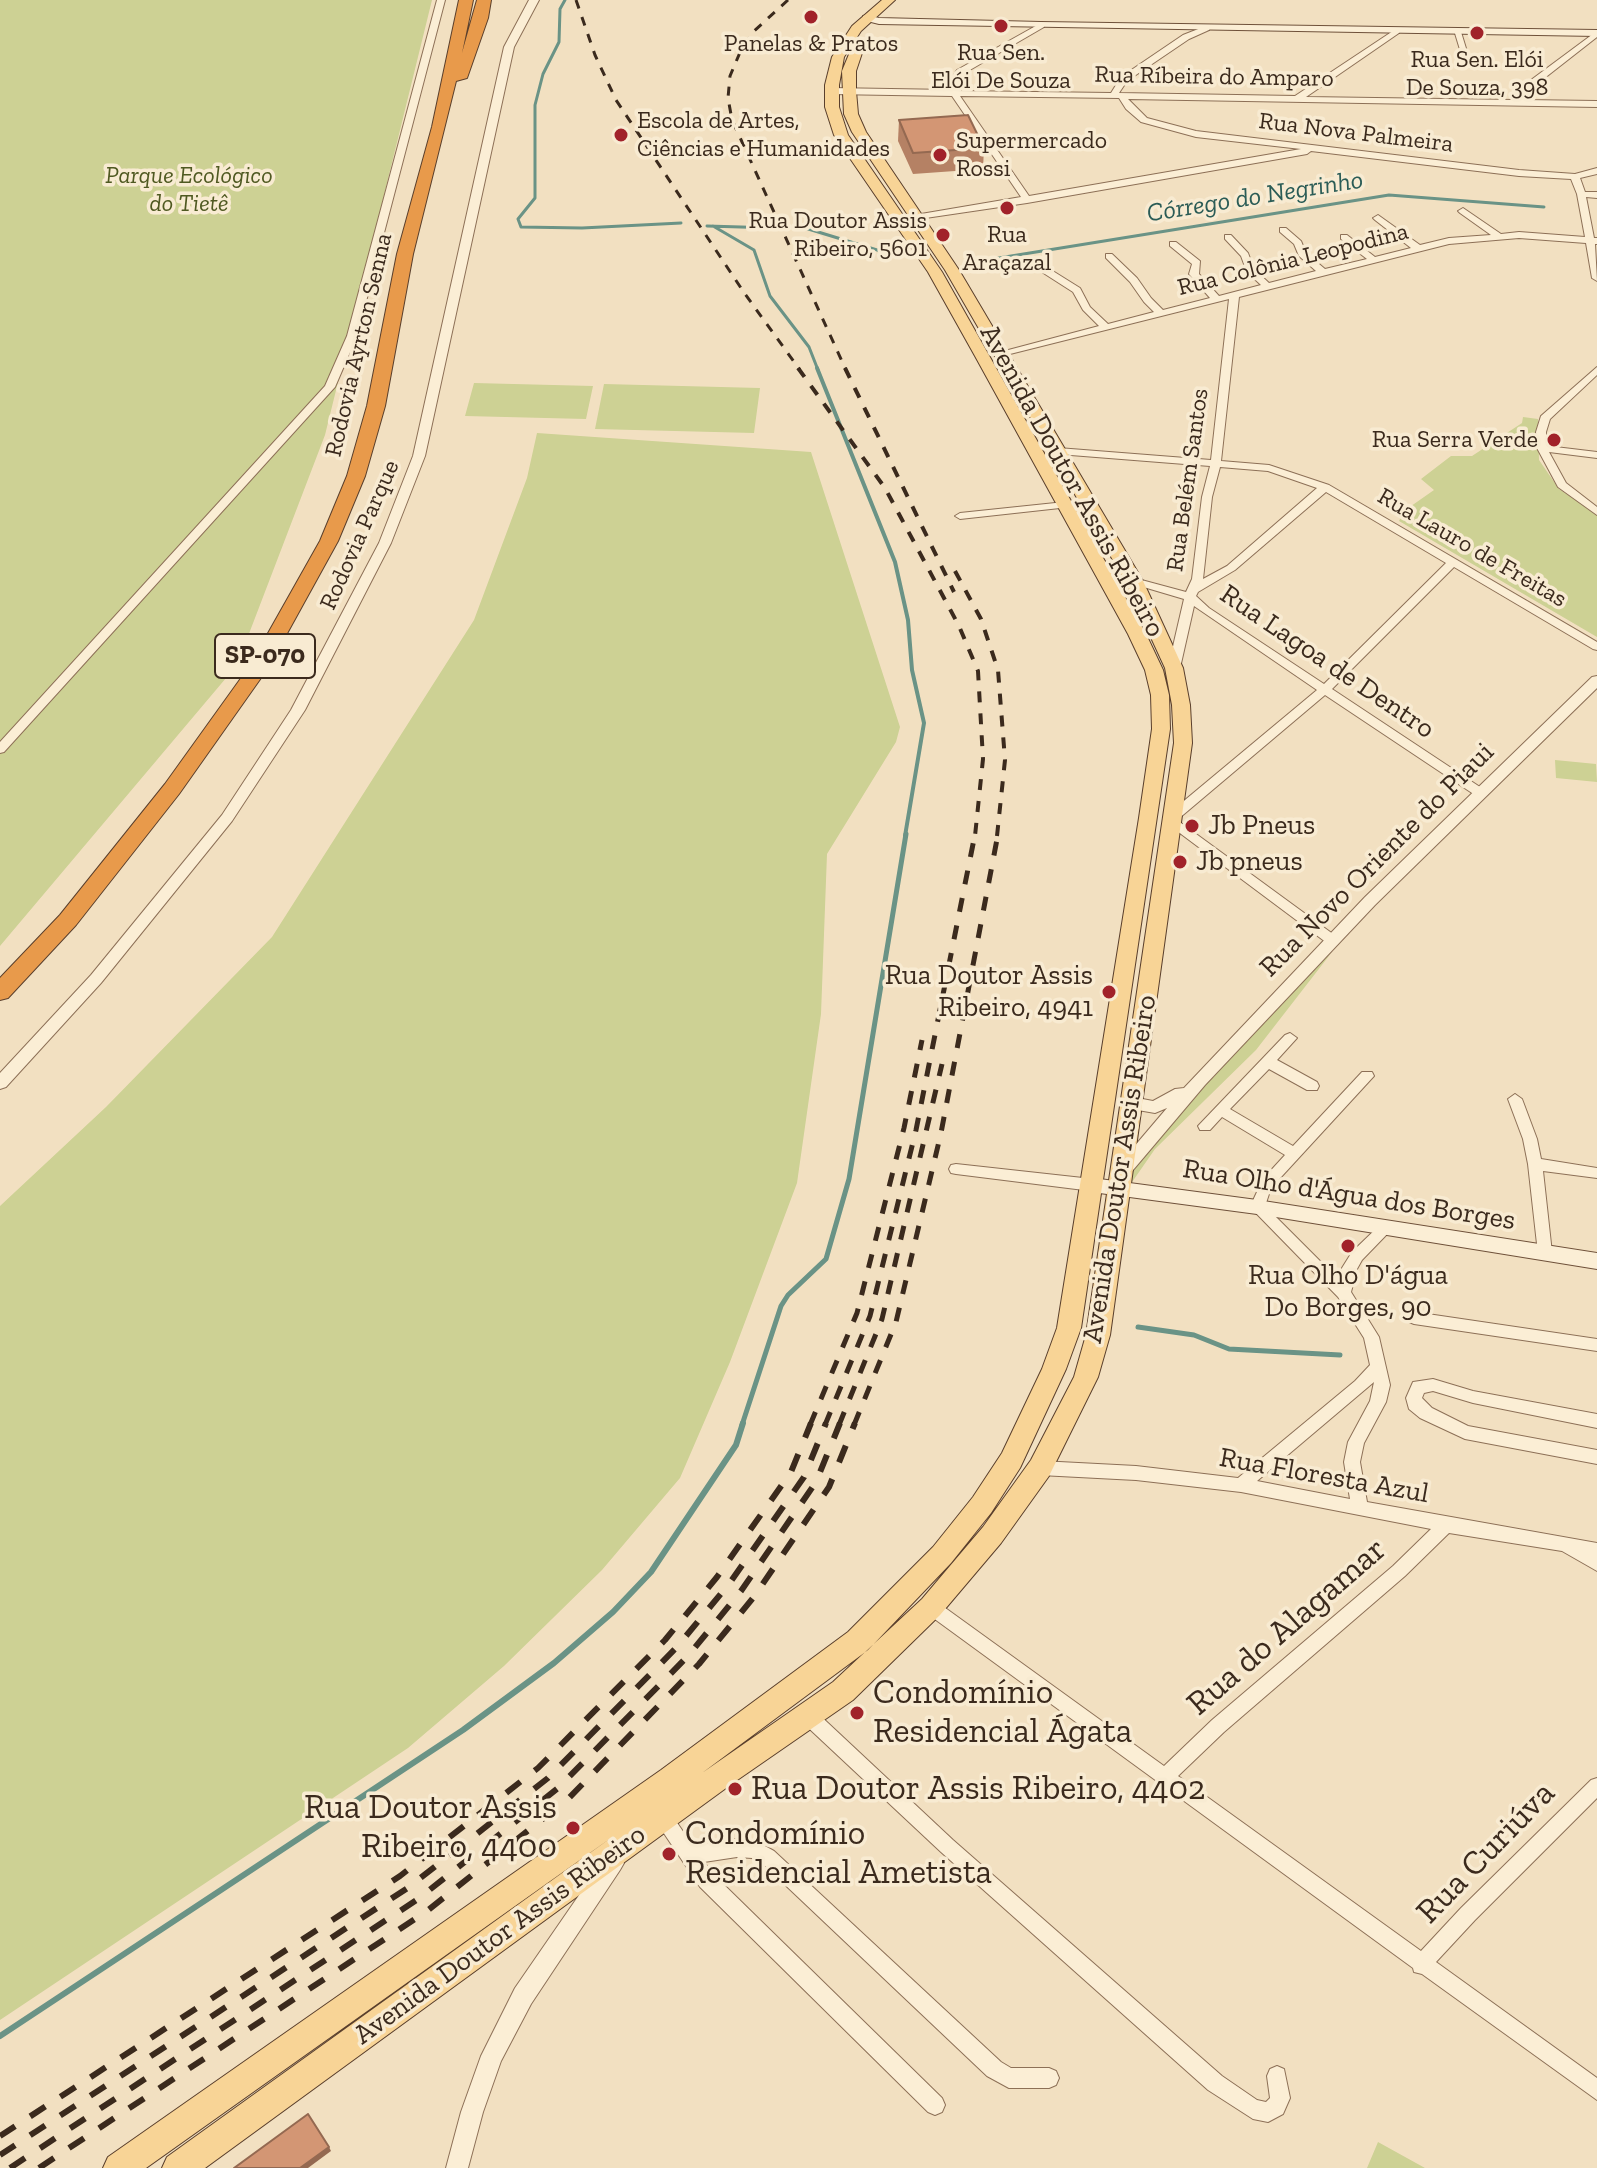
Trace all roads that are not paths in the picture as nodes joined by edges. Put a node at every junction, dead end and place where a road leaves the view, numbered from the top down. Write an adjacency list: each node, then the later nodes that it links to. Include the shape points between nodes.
1 (441, 0): 66 (street, via 352,336 330,387)
2 (466, 0): 22 (highway, Rodovia Ayrton Senna / SP-070)
3 (484, 0): 9 (highway, Rodovia Ayrton Senna / SP-070)
4 (494, 0): 9 (highway)
5 (534, 0): 75 (street, Rodovia Parque, via 509,47 419,456 385,543 298,710 227,818 96,979)
6 (889, 0): 8 (main road, Avenida Doutor Assis Ribeiro)
7 (906, 0): 8 (main road, Avenida Doutor Assis Ribeiro)
8 (878, 16): 10 (main road); 16 (main road, Avenida Doutor Assis Ribeiro, via 854,54)
9 (481, 18): 22 (highway, Rodovia Ayrton Senna / SP-070)
10 (1041, 25): 12 (main road); 17 (street, via 960,72)
11 (1396, 31): 12 (main road); 13 (main road); 19 (street)
12 (1187, 32): 18 (street, via 1124,79)
13 (1457, 32): 14 (main road); 15 (street)
14 (1597, 33): 20 (street, via 1534,82)
15 (1469, 66)
16 (840, 91): 17 (street, Rua Ríbeira do Amparo); 30 (main road, Avenida Doutor Assis Ribeiro, via 859,132); 56 (main road, Avenida Doutor Assis Ribeiro, via 832,107 848,149 935,272)
17 (954, 93): 18 (street, Rua Ríbeira do Amparo); 28 (street)
18 (1118, 96): 19 (street, Rua Ríbeira do Amparo); 23 (street, Rua Nova Palmeira, via 1135,114 1161,127)
19 (1298, 98): 20 (street, Rua Ríbeira do Amparo)
20 (1516, 104): 21 (street, Rua Ríbeira do Amparo)
21 (1597, 104)
22 (439, 127): 70 (highway, Rodovia Ayrton Senna / SP-070, via 405,254 376,406 356,476 329,541 258,668 172,789 68,920)
23 (1319, 148): 25 (street, Rua Nova Palmeira); 28 (street)
24 (1597, 171): 25 (street, Rua Nova Palmeira)
25 (1575, 177): 26 (street)
26 (1581, 194): 27 (street); 36 (street)
27 (1597, 195)
28 (1027, 200): 30 (street)
29 (1463, 211): 33 (street)
30 (915, 218): 49 (main road, Avenida Doutor Assis Ribeiro)
31 (1378, 218): 38 (street)
32 (1283, 230): 42 (street)
33 (1497, 235): 36 (street, Rua Colônia Leopodina); 38 (street, Rua Colônia Leopodina)
34 (1228, 237): 44 (street)
35 (1344, 237): 40 (street)
36 (1593, 241): 43 (street)
37 (1173, 244): 46 (street, via 1197,263 1194,274)
38 (1419, 249): 40 (street, Rua Colônia Leopodina)
39 (1109, 256): 47 (street)
40 (1374, 260): 42 (street, Rua Colônia Leopodina)
41 (1037, 265): 48 (street, via 1077,290 1086,308)
42 (1324, 273): 44 (street, Rua Colônia Leopodina)
43 (1597, 278)
44 (1268, 287): 45 (street, Rua Colônia Leopodina)
45 (1234, 295): 46 (street, Rua Colônia Leopodina); 54 (street, Rua Belém Santos)
46 (1217, 299): 47 (street, Rua Colônia Leopodina)
47 (1161, 313): 48 (street, Rua Colônia Leopodina)
48 (1106, 327): 49 (street, Rua Colônia Leopodina)
49 (1002, 353): 52 (main road, Avenida Doutor Assis Ribeiro)
50 (1597, 370): 51 (street, via 1545,418)
51 (1542, 448): 53 (street); 57 (street, via 1562,485)
52 (1058, 451): 54 (street, Rua Lauro de Freitas); 60 (main road, Avenida Doutor Assis Ribeiro)
53 (1597, 455)
54 (1216, 463): 55 (street, Rua Lauro de Freitas, via 1269,468); 61 (street, Rua Belém Santos)
55 (1325, 487): 59 (street, Rua Lauro de Freitas); 61 (street, via 1231,568)
56 (1065, 505): 58 (street); 86 (main road, Avenida Doutor Assis Ribeiro, via 1137,634 1160,695 1161,729)
57 (1597, 512)
58 (960, 516)
59 (1453, 562): 62 (street, Rua Lauro de Freitas); 65 (street)
60 (1134, 581): 61 (street, Rua Lagoa de Dentro); 63 (main road, Avenida Doutor Assis Ribeiro)
61 (1192, 593): 63 (street, Rua Belém Santos); 65 (street, Rua Lagoa de Dentro)
62 (1597, 647)
63 (1174, 668): 68 (main road, Avenida Doutor Assis Ribeiro, via 1183,743)
64 (1597, 680): 67 (street, Rua Novo Oriente do Piaui)
65 (1324, 690): 67 (street, Rua Lagoa de Dentro); 68 (street)
66 (0, 749)
67 (1479, 792): 69 (street, Rua Novo Oriente do Piaui)
68 (1171, 820): 69 (street); 78 (main road, Avenida Doutor Assis Ribeiro)
69 (1332, 940): 74 (street, Rua Novo Oriente do Piaui)
70 (0, 992)
71 (1290, 1038): 72 (street)
72 (1268, 1062): 76 (street); 79 (street)
73 (1367, 1076): 81 (street)
74 (1199, 1081): 78 (street, Rua Novo Oriente do Piaui, via 1155,1107); 85 (street, Rua Novo Oriente do Piaui)
75 (0, 1083)
76 (1312, 1086)
77 (1515, 1099): 82 (street)
78 (1132, 1103): 85 (main road, Avenida Doutor Assis Ribeiro)
79 (1221, 1110): 80 (street); 81 (street)
80 (1205, 1126)
81 (1293, 1153): 87 (street)
82 (1535, 1164): 84 (street); 89 (street)
83 (956, 1169): 86 (street)
84 (1597, 1173)
85 (1120, 1181): 86 (main road, Rua Olho d'Água dos Borges); 87 (main road, Rua Olho d'Água dos Borges); 97 (main road, Avenida Doutor Assis Ribeiro, via 1098,1335 1086,1377)
86 (1092, 1185): 116 (main road, Avenida Doutor Assis Ribeiro, via 1069,1328 1022,1437 982,1505 942,1555 858,1641)
87 (1263, 1193): 88 (main road, Rua Olho d'Água dos Borges); 91 (street)
88 (1387, 1227): 89 (main road, Rua Olho d'Água dos Borges); 91 (street, via 1357,1256)
89 (1545, 1253): 90 (main road, Rua Olho d'Água dos Borges)
90 (1597, 1261)
91 (1343, 1293): 94 (street, via 1371,1337)
92 (1414, 1318): 93 (street)
93 (1597, 1345)
94 (1379, 1365): 98 (street, via 1361,1386); 99 (street, via 1378,1402 1356,1442 1352,1462)
95 (1597, 1421): 96 (street, via 1433,1385 1419,1387 1414,1398 1426,1413 1465,1432)
96 (1597, 1457)
97 (1040, 1468): 98 (street, Rua Floresta Azul); 104 (main road, Avenida Doutor Assis Ribeiro)
98 (1241, 1485): 99 (street, Rua Floresta Azul)
99 (1359, 1506): 100 (street, Rua Floresta Azul)
100 (1446, 1525): 101 (street, Rua Floresta Azul); 106 (street, Rua do Alagamar)
101 (1558, 1543): 102 (street, Rua Floresta Azul); 103 (street)
102 (1597, 1550)
103 (1597, 1564)
104 (931, 1607): 105 (main road, Avenida Doutor Assis Ribeiro, via 843,1691); 106 (street)
105 (807, 1715): 108 (main road, Avenida Doutor Assis Ribeiro); 112 (street, via 1215,2083 1253,2109 1268,2112 1280,2098)
106 (1167, 1775): 111 (street)
107 (1597, 1786): 111 (street, Rua Curiúva)
108 (663, 1817): 109 (main road, Avenida Doutor Assis Ribeiro); 110 (street)
109 (625, 1845): 117 (main road, Avenida Doutor Assis Ribeiro); 118 (street, via 523,1996 492,2056)
110 (690, 1855): 113 (street, via 737,1848 768,1857 994,2069 1009,2078); 115 (street, via 707,1881)
111 (1421, 1965): 114 (street)
112 (1277, 2076)
113 (1049, 2078)
114 (1597, 2090)
115 (935, 2105)
116 (119, 2168)
117 (178, 2168)
118 (457, 2168)

